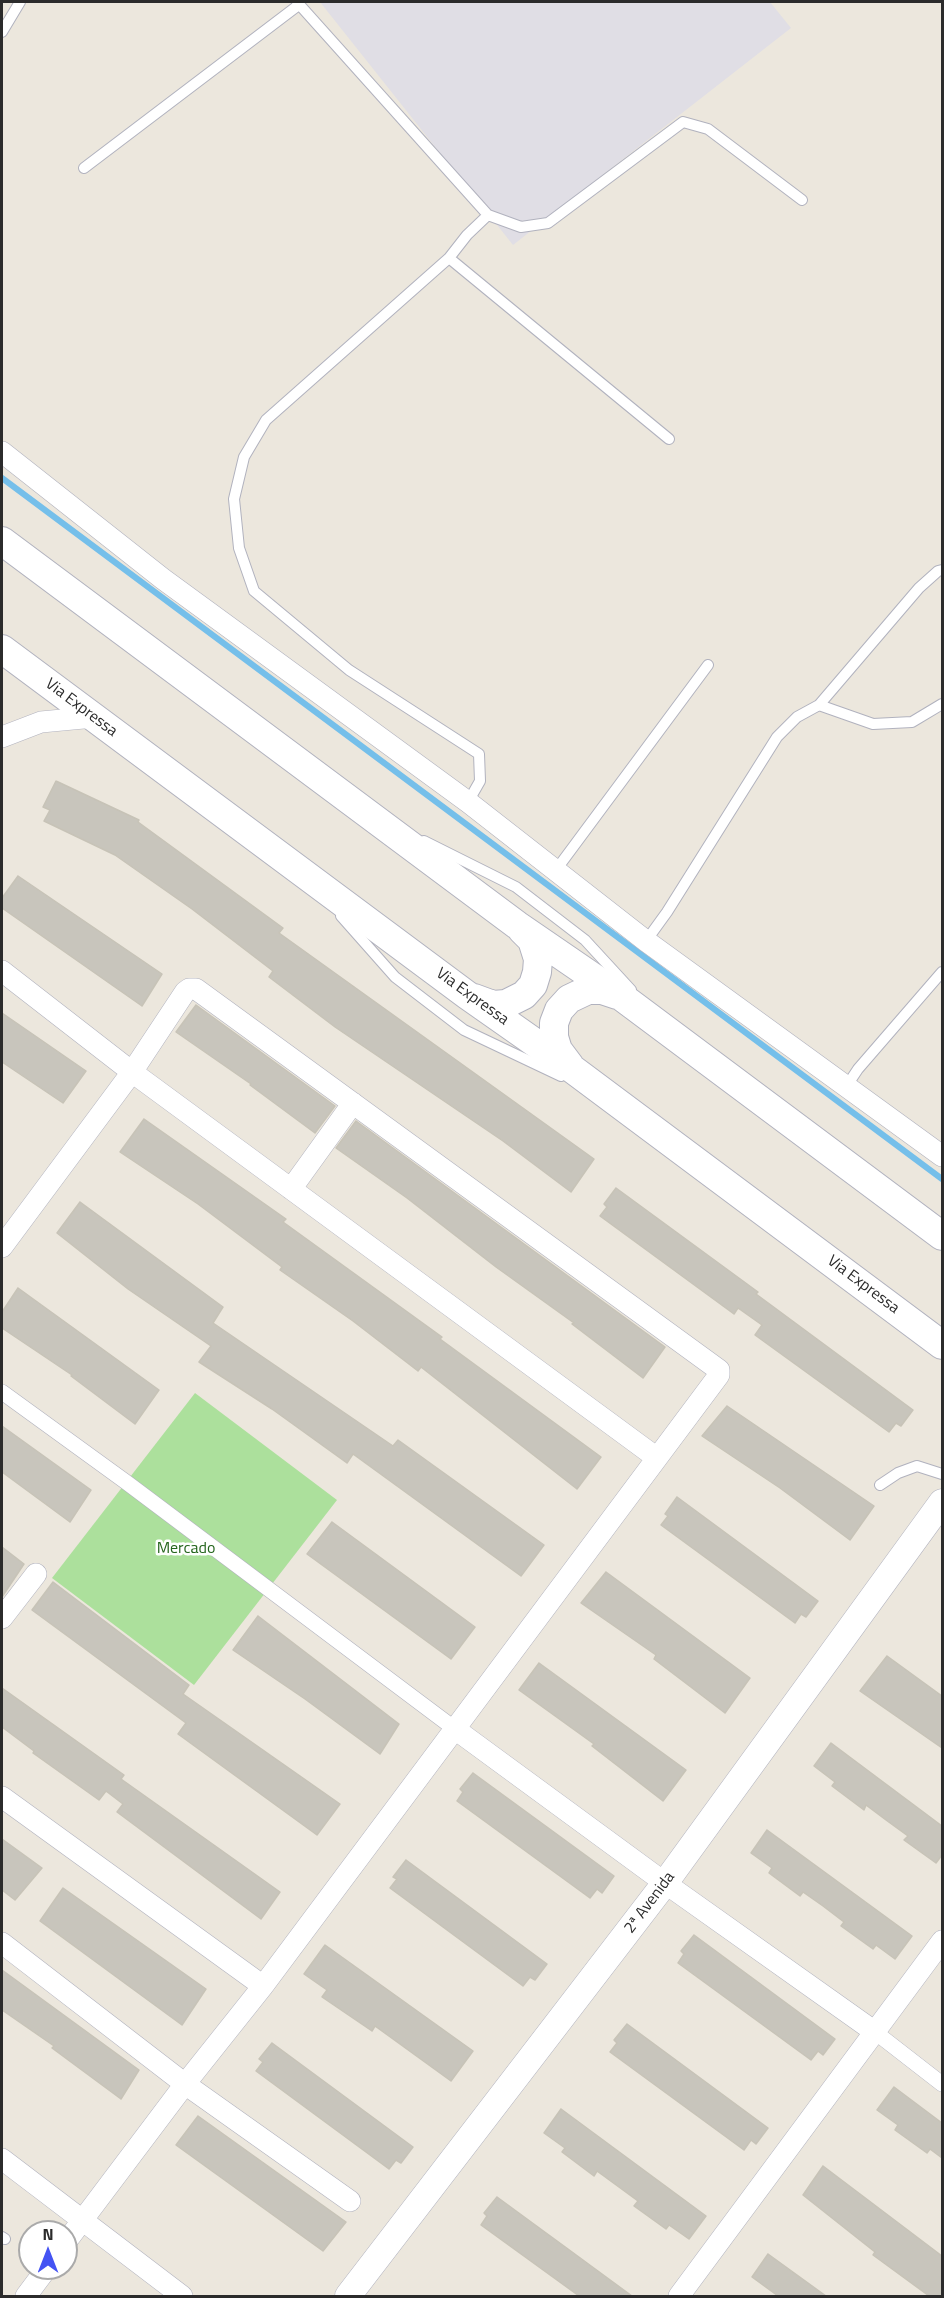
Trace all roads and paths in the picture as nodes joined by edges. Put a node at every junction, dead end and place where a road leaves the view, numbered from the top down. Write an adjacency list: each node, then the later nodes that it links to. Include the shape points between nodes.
1 (20, 2): 3 (lane)
2 (299, 3): 4 (lane); 6 (lane)
3 (2, 32)
4 (84, 168)
5 (802, 200): 6 (lane, via 708,129 683,122 548,224 521,227)
6 (488, 215): 7 (lane)
7 (449, 258): 8 (lane); 18 (lane, via 266,420 244,457 234,498 239,548 254,591 349,670 479,754 480,781)
8 (669, 439)
9 (2, 452): 18 (street, via 163,579)
10 (2, 541): 19 (main road)
11 (942, 570): 15 (lane, via 920,588)
12 (2, 649): 16 (main road, Via Expressa)
13 (708, 665): 20 (lane)
14 (942, 704): 15 (lane, via 912,722 873,724)
15 (819, 705): 23 (lane, via 797,717 777,737)
16 (93, 717): 17 (street, via 41,722); 21 (main road, Via Expressa)
17 (2, 736)
18 (468, 802): 20 (street)
19 (363, 810): 22 (main road); 28 (lane, via 516,887 585,940)
20 (556, 870): 23 (street)
21 (306, 875): 26 (main road, Via Expressa); 32 (lane, via 395,977 464,1030)
22 (517, 925): 26 (main road, via 532,940 537,952 533,985 506,1004 486,1003); 27 (main road)
23 (646, 941): 31 (street)
24 (2, 972): 30 (street)
25 (942, 972): 31 (lane)
26 (467, 995): 29 (main road, Via Expressa)
27 (622, 997): 28 (main road); 29 (main road, via 588,990 563,1004 554,1023 554,1037 558,1050)
28 (671, 1034): 36 (main road)
29 (572, 1068): 32 (main road, Via Expressa)
30 (132, 1072): 33 (street, via 185,992 196,989); 35 (street); 37 (street)
31 (846, 1087): 34 (street)
32 (618, 1102): 38 (main road, Via Expressa)
33 (353, 1103): 35 (street); 40 (street, via 717,1366 719,1374)
34 (942, 1156)
35 (291, 1189): 40 (street)
36 (942, 1236)
37 (2, 1247)
38 (942, 1345)
39 (2, 1392): 46 (street)
40 (657, 1458): 46 (street)
41 (942, 1474): 42 (lane, via 917,1466)
42 (880, 1485)
43 (942, 1502): 48 (street, 2ª Avenida)
44 (36, 1574): 45 (street)
45 (2, 1618)
46 (455, 1729): 48 (street); 51 (street)
47 (2, 1797): 51 (street)
48 (665, 1882): 52 (street); 62 (street, 2ª Avenida)
49 (942, 1941): 52 (street)
50 (2, 1944): 53 (street)
51 (263, 1986): 53 (street)
52 (876, 2032): 54 (street); 63 (street)
53 (185, 2084): 56 (street); 57 (street)
54 (942, 2084)
55 (2, 2159): 57 (street)
56 (350, 2201)
57 (82, 2220): 58 (street); 61 (street)
58 (78, 2226)
59 (38, 2280): 60 (street)
60 (27, 2296)
61 (182, 2296)
62 (348, 2296)
63 (679, 2296)

